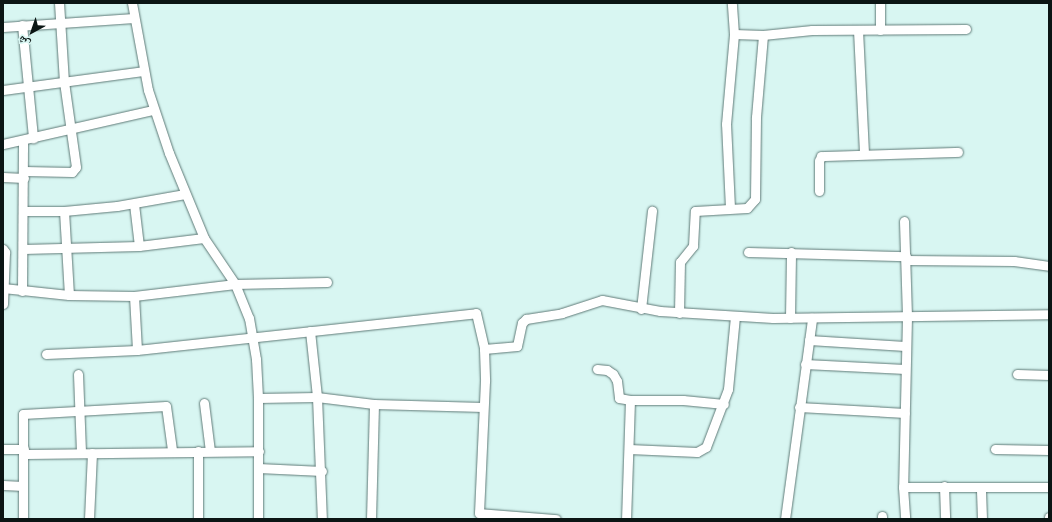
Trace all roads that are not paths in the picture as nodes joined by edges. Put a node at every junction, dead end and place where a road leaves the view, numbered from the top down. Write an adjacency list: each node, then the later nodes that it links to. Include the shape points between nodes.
1 (59, 3): 6 (street)
2 (132, 3): 5 (street)
3 (732, 3): 12 (street)
4 (880, 3): 11 (street)
5 (134, 18): 6 (street); 14 (street)
6 (60, 22): 7 (street); 15 (street)
7 (22, 25): 8 (street); 16 (street)
8 (3, 27)
9 (966, 29): 11 (street)
10 (858, 30): 11 (street); 13 (street, via 812,30); 24 (street)
11 (880, 30)
12 (734, 34): 13 (street); 30 (street, via 726,111)
13 (763, 35): 30 (street, via 756,117 754,199 748,208)
14 (143, 71): 15 (street); 18 (street)
15 (64, 82): 16 (street); 19 (street)
16 (28, 86): 17 (street); 20 (street)
17 (3, 90)
18 (153, 110): 19 (street); 28 (street)
19 (70, 130): 20 (street); 25 (street, via 75,170)
20 (34, 138): 21 (street)
21 (23, 140): 22 (street); 25 (street)
22 (3, 144)
23 (958, 152): 24 (street)
24 (864, 154): 27 (street, via 821,156 818,161)
25 (24, 174): 26 (street); 31 (street)
26 (3, 177)
27 (818, 191)
28 (185, 194): 29 (street); 35 (street)
29 (134, 204): 32 (street); 36 (street)
30 (730, 208): 52 (street, via 697,209 694,212 693,246 680,262)
31 (23, 210): 32 (street); 38 (street)
32 (64, 211): 39 (street)
33 (652, 212): 51 (street)
34 (904, 221): 42 (street)
35 (204, 238): 36 (street); 45 (street)
36 (139, 246): 39 (street)
37 (3, 249): 46 (street)
38 (23, 249): 39 (street); 47 (street)
39 (66, 250): 48 (street)
40 (748, 252): 41 (street)
41 (791, 252): 42 (street); 56 (street)
42 (906, 258): 43 (street, via 1014,261); 55 (street)
43 (1049, 266)
44 (327, 282): 45 (street)
45 (235, 284): 49 (street); 59 (street, via 249,318)
46 (4, 288): 47 (street); 50 (street)
47 (22, 291): 48 (street)
48 (69, 295): 49 (street)
49 (134, 296): 63 (street)
50 (3, 304)
51 (641, 309): 52 (street); 62 (street, via 602,300 562,313 526,319 522,323 517,346)
52 (679, 313): 54 (street)
53 (1049, 314): 55 (street)
54 (735, 316): 56 (street); 76 (street, via 730,374)
55 (908, 317): 57 (street); 61 (street)
56 (790, 318): 57 (street)
57 (812, 318): 60 (street)
58 (310, 331): 59 (street); 62 (street, via 472,312 480,319); 71 (street)
59 (253, 338): 63 (street); 72 (street)
60 (808, 340): 61 (street); 65 (street)
61 (905, 346): 67 (street)
62 (484, 349): 77 (street)
63 (137, 350): 64 (street)
64 (46, 354)
65 (805, 364): 67 (street); 78 (street)
66 (597, 369): 73 (street, via 607,370 613,374 617,381 619,398)
67 (905, 369): 80 (street)
68 (78, 374): 79 (street)
69 (1017, 374): 70 (street)
70 (1049, 375)
71 (317, 397): 72 (street); 75 (street); 93 (street)
72 (258, 398): 89 (street)
73 (630, 400): 76 (street, via 683,400); 82 (street)
74 (204, 403): 88 (street)
75 (374, 404): 77 (street); 105 (street)
76 (724, 404): 82 (street, via 706,447 701,451)
77 (483, 407): 106 (street, via 479,513)
78 (800, 407): 80 (street); 108 (street)
79 (78, 412): 84 (street, via 166,406); 86 (street, via 23,414); 90 (street)
80 (905, 413): 98 (street)
81 (3, 448): 86 (street)
82 (630, 449): 107 (street)
83 (995, 449): 85 (street)
84 (172, 450): 87 (street); 91 (street)
85 (1049, 450)
86 (24, 451): 90 (street); 95 (street)
87 (198, 451): 88 (street); 102 (street)
88 (210, 451): 89 (street)
89 (259, 451): 92 (street)
90 (81, 453): 91 (street)
91 (92, 453): 101 (street)
92 (258, 468): 93 (street); 103 (street)
93 (322, 471): 104 (street)
94 (3, 485): 95 (street)
95 (24, 486): 100 (street)
96 (944, 486): 97 (street); 98 (street); 110 (street)
97 (981, 486): 99 (street); 111 (street)
98 (903, 487): 109 (street)
99 (1049, 487)
100 (23, 519)
101 (89, 519)
102 (198, 519)
103 (258, 519)
104 (322, 519)
105 (371, 519)
106 (556, 519)
107 (626, 519)
108 (785, 519)
109 (905, 519)
110 (945, 519)
111 (982, 519)

